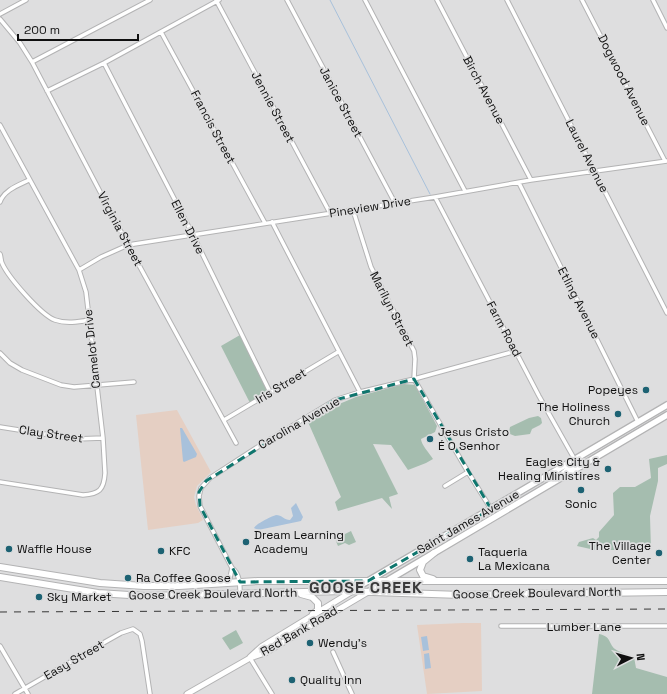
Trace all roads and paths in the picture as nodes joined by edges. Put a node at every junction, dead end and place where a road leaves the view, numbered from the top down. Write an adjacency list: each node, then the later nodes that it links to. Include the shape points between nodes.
1 (26, 0): 10 (street)
2 (150, 0): 14 (street)
3 (218, 0): 13 (street); 30 (street, Jennie Street)
4 (287, 0): 28 (street, Janice Street)
5 (365, 0): 25 (street)
6 (437, 0): 23 (street, Birch Avenue)
7 (507, 0): 21 (street, Laurel Avenue)
8 (582, 0): 20 (street, Dogwood Avenue)
9 (652, 0): 12 (street)
10 (0, 14)
11 (0, 19): 14 (street, Virginia Street)
12 (667, 28)
13 (162, 32): 15 (street); 32 (street, Francis Street)
14 (32, 62): 16 (street, Virginia Street)
15 (104, 63): 16 (street); 33 (street, Ellen Drive)
16 (46, 91): 34 (street, Virginia Street)
17 (0, 125): 18 (street, Camelot Drive)
18 (5, 134): 19 (street); 22 (street, Camelot Drive)
19 (0, 136)
20 (666, 161): 21 (street, Pineview Drive)
21 (595, 172): 23 (street, Pineview Drive); 37 (street, Laurel Avenue)
22 (30, 180): 27 (street, via 12,188); 36 (street, Camelot Drive)
23 (531, 180): 24 (street, Pineview Drive)
24 (519, 183): 25 (street, Pineview Drive); 50 (street, Etling Avenue)
25 (464, 191): 26 (street, Pineview Drive)
26 (435, 197): 28 (street, Pineview Drive); 39 (street, Farm Road)
27 (0, 202)
28 (395, 203): 29 (street, Pineview Drive)
29 (354, 210): 30 (street, Pineview Drive); 42 (street, Marilyn Street, via 371,267 414,351)
30 (330, 213): 31 (street, Pineview Drive)
31 (272, 222): 32 (street, Pineview Drive); 40 (street)
32 (265, 223): 33 (street, Pineview Drive)
33 (193, 236): 34 (street, Pineview Drive); 45 (street, Ellen Drive)
34 (128, 245): 36 (street, Pineview Drive); 49 (street, Virginia Street)
35 (0, 254): 38 (street, via 2,263 15,283 45,314 62,322)
36 (79, 270): 38 (street, Camelot Drive, via 86,292)
37 (667, 313)
38 (89, 320): 44 (street, Camelot Drive)
39 (516, 351): 42 (street, Carolina Avenue); 55 (street, Farm Road)
40 (338, 352): 45 (street, Iris Street); 46 (street)
41 (0, 354): 44 (street, via 22,370 61,385 74,387)
42 (414, 379): 46 (street, Carolina Avenue); 56 (street)
43 (134, 382): 44 (street)
44 (96, 384): 52 (street, Camelot Drive)
45 (270, 392): 49 (street, Iris Street)
46 (360, 392): 63 (street, Carolina Avenue, via 335,400 267,441 203,485 199,492 200,506)
47 (667, 405): 50 (main road, Saint James Avenue)
48 (667, 415): 53 (main road, Saint James Avenue)
49 (224, 420): 54 (street, Virginia Street)
50 (638, 422): 53 (main road, via 638,427); 55 (main road, Saint James Avenue)
51 (0, 427): 52 (street, Clay Street, via 76,439)
52 (102, 438): 58 (street, Camelot Drive, via 104,482 100,490 93,494 83,495)
53 (624, 440): 57 (main road, Saint James Avenue)
54 (236, 443)
55 (575, 460): 57 (main road); 60 (main road, Saint James Avenue)
56 (468, 472): 59 (street); 60 (street)
57 (561, 478): 61 (main road, Saint James Avenue)
58 (0, 482)
59 (445, 486)
60 (491, 509): 69 (main road, Saint James Avenue)
61 (434, 552): 65 (main road, Saint James Avenue); 66 (highway, via 420,567 421,574)
62 (0, 567): 70 (highway, via 100,583 179,586)
63 (232, 568): 68 (street, Carolina Avenue); 70 (street)
64 (0, 577): 75 (highway, Goose Creek Boulevard North, via 118,595)
65 (385, 581): 66 (highway); 69 (highway); 73 (main road, Saint James Avenue)
66 (443, 581): 67 (highway)
67 (667, 581)
68 (240, 582): 69 (highway); 70 (highway); 75 (street, Carolina Avenue)
69 (368, 582): 72 (main road, Saint James Avenue)
70 (228, 583)
71 (292, 592): 72 (highway, Goose Creek Boulevard North); 75 (highway, Goose Creek Boulevard North); 76 (highway, via 316,600 318,607)
72 (351, 592): 73 (highway, Goose Creek Boulevard North); 76 (main road, Red Bank Road)
73 (368, 592): 74 (highway, Goose Creek Boulevard North, via 462,595); 81 (main road, Red Bank Road, via 265,653)
74 (667, 592)
75 (240, 593)
76 (313, 614): 81 (main road, Red Bank Road, via 261,647)
77 (501, 626): 78 (street, Lumber Lane)
78 (667, 626)
79 (0, 646): 82 (street)
80 (333, 652): 88 (street)
81 (250, 658): 86 (main road, Red Bank Road); 87 (street)
82 (25, 688): 83 (street, Easy Street); 84 (street); 85 (street, Easy Street, via 121,633 134,629 140,634 142,641)
83 (15, 694)
84 (28, 694)
85 (150, 694)
86 (187, 694)
87 (272, 694)
88 (352, 694)

